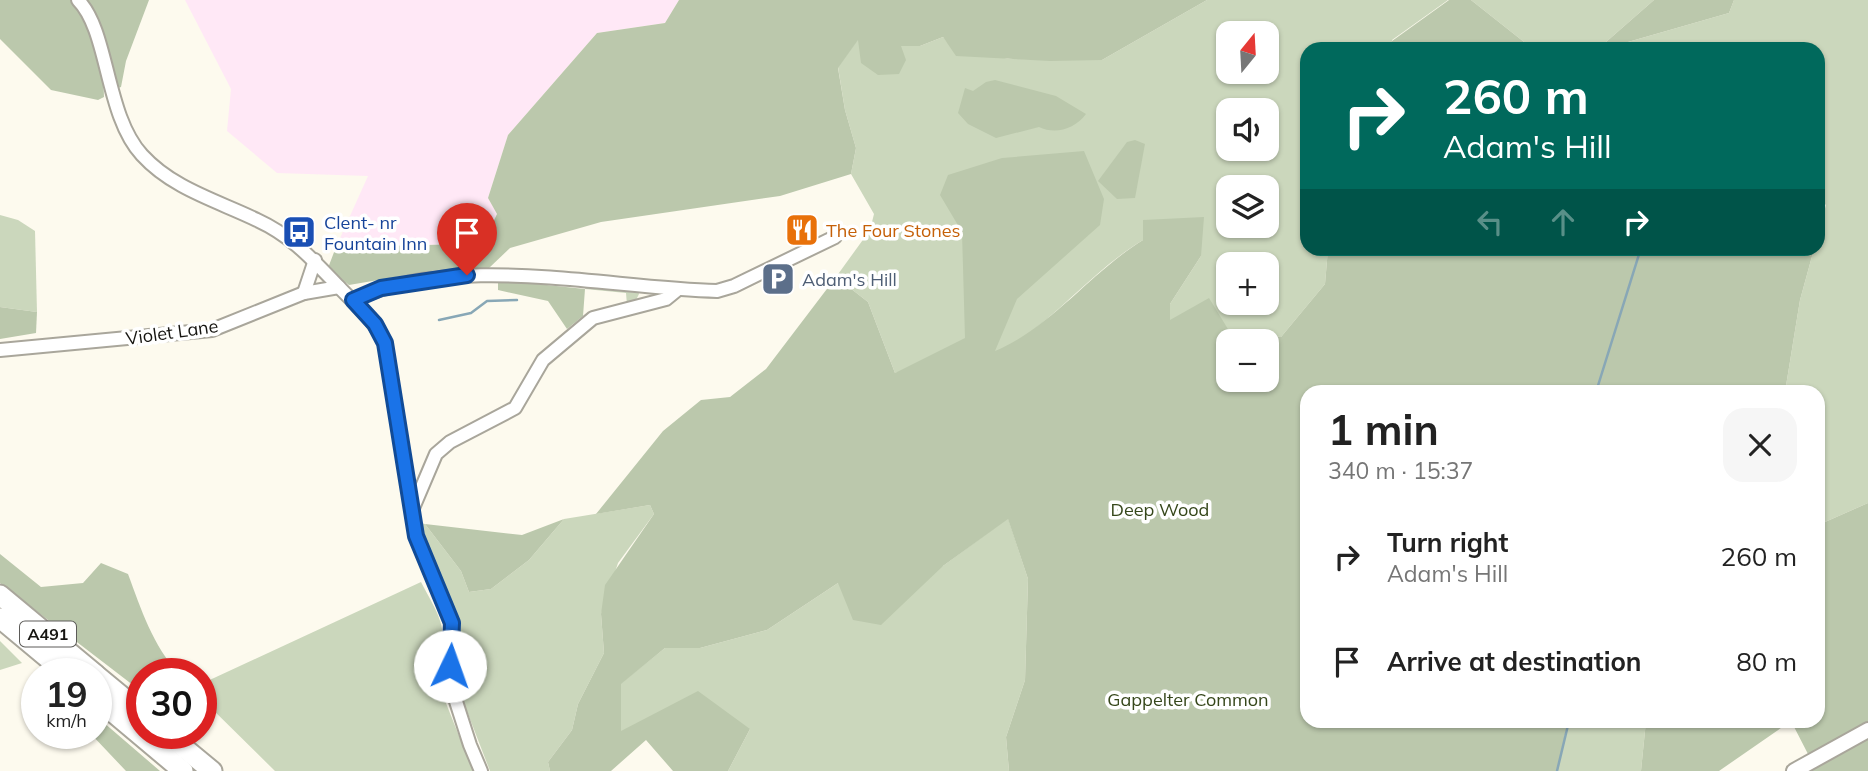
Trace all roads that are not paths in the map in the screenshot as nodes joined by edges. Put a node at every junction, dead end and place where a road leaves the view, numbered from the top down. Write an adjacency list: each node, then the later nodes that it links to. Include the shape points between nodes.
1 (78, 0): 3 (street, via 100,50 114,104 142,156 181,186 286,234)
2 (835, 237): 6 (street, via 734,286 717,291)
3 (315, 260): 5 (street); 7 (street)
4 (641, 286): 6 (street); 8 (street, via 467,275 381,288); 9 (street)
5 (339, 287): 7 (street, Violet Lane); 8 (street)
6 (677, 290): 9 (street, via 666,299)
7 (304, 293): 10 (street, Violet Lane, via 212,330)
8 (353, 300): 11 (street, via 385,343)
9 (642, 305): 11 (street, via 593,318 543,360 515,408 436,453)
10 (0, 350)
11 (413, 508): 23 (street, via 416,536 452,623 452,689)
12 (0, 595): 15 (highway, A491)
13 (0, 618): 14 (highway, A491)
14 (48, 658)
15 (77, 658)
16 (112, 688): 17 (highway, A491)
17 (126, 699)
18 (112, 711): 21 (highway)
19 (1868, 730): 24 (street)
20 (185, 749): 22 (highway)
21 (183, 771)
22 (212, 771)
23 (481, 771)
24 (1794, 771)

